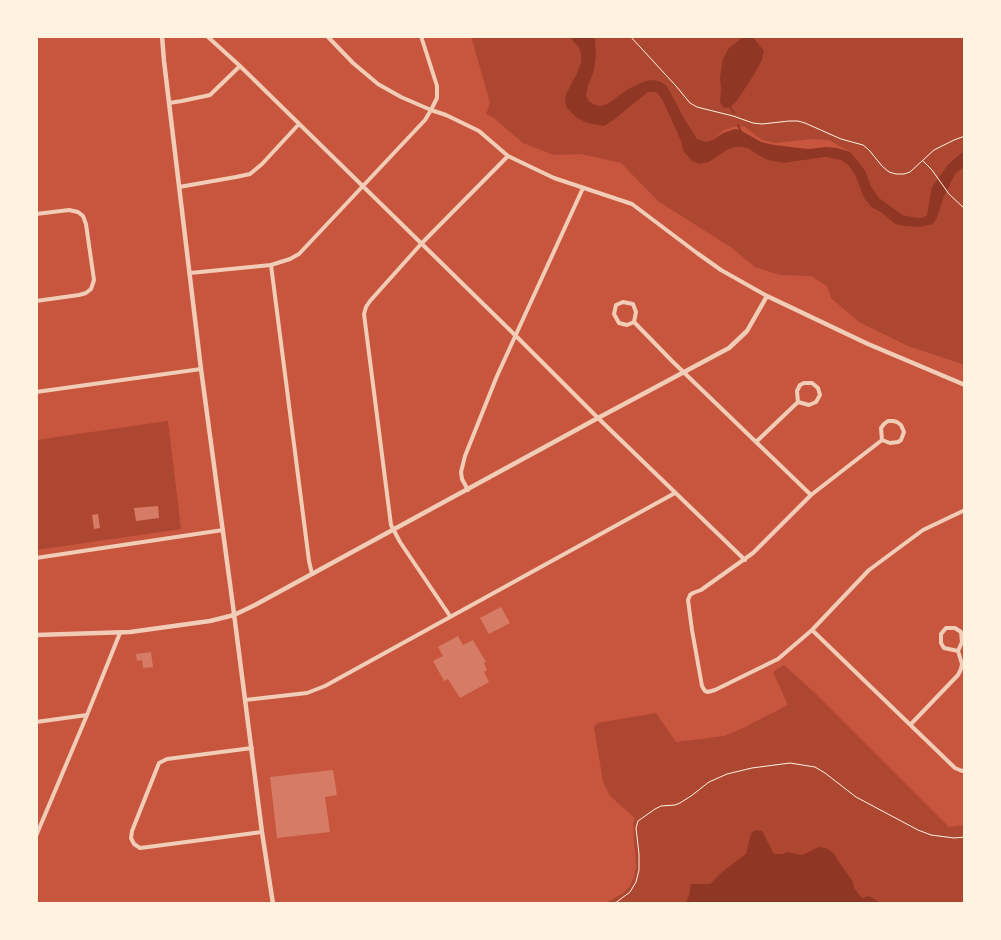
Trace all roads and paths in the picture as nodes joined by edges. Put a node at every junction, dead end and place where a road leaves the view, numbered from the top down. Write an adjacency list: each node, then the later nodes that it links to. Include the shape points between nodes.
1 (162, 36): 7 (street)
2 (208, 36): 6 (street)
3 (327, 36): 8 (street, via 378,84)
4 (421, 36): 8 (street, via 437,86 437,98)
5 (630, 36): 12 (path, via 697,107 753,123 805,123 863,146 889,172 896,174 910,172)
6 (240, 66): 7 (street, via 210,95); 9 (street)
7 (169, 103): 13 (street)
8 (431, 110): 11 (street, via 479,131); 14 (street)
9 (299, 124): 13 (street, via 250,174); 14 (street)
10 (965, 136): 12 (path, via 934,150)
11 (508, 156): 15 (street); 18 (street)
12 (923, 161): 16 (path)
13 (179, 187): 20 (street)
14 (363, 187): 18 (street); 19 (street, via 298,254)
15 (583, 188): 21 (street, via 632,204 721,270); 24 (street)
16 (965, 209)
17 (36, 214): 22 (street, via 69,210 83,216 94,280 86,293)
18 (421, 244): 24 (street); 38 (street, via 370,301 364,314)
19 (271, 265): 20 (street); 41 (street)
20 (190, 273): 25 (street)
21 (767, 296): 26 (street, via 748,331 729,348); 27 (street)
22 (36, 301)
23 (634, 322): 23 (street, via 636,312 632,304 623,302 616,305 614,314 619,322 627,325); 26 (street)
24 (516, 336): 30 (street); 33 (street, via 465,456 461,472)
25 (201, 369): 28 (street); 37 (street)
26 (684, 372): 30 (street); 32 (street)
27 (965, 385)
28 (36, 392)
29 (798, 402): 29 (street, via 797,391 804,383 812,383 820,391 816,402); 32 (street)
30 (598, 418): 33 (street); 34 (street)
31 (882, 440): 31 (street, via 890,443 901,440 904,432 901,425 892,421 884,424); 35 (street)
32 (756, 442): 35 (street)
33 (468, 490): 38 (street)
34 (675, 493): 40 (street); 43 (street)
35 (811, 494): 40 (street)
36 (965, 510): 44 (street, via 923,530 869,570)
37 (223, 530): 39 (street); 42 (street)
38 (393, 530): 41 (street); 43 (street)
39 (36, 558)
40 (745, 560): 44 (street, via 689,598 705,691 712,691 778,659)
41 (312, 574): 42 (street)
42 (234, 615): 45 (street); 48 (street)
43 (450, 616): 48 (street, via 325,686 297,694)
44 (812, 630): 51 (street)
45 (120, 633): 46 (street); 49 (street)
46 (36, 635)
47 (958, 651): 47 (street, via 962,642 961,632 946,628 941,634 941,643 944,648); 51 (street, via 962,664 958,675)
48 (245, 700): 52 (street)
49 (87, 716): 50 (street); 55 (street)
50 (36, 722)
51 (911, 724): 53 (street, via 954,768)
52 (252, 748): 54 (street); 54 (street, via 167,759 159,763 131,838 140,848)
53 (965, 770)
54 (262, 832): 57 (street)
55 (36, 836)
56 (965, 837): 58 (path, via 931,835 918,830 856,797 815,767 790,763 752,768 709,782 680,803 661,806 638,821 639,870 636,882 630,892)
57 (273, 904)
58 (614, 904)

